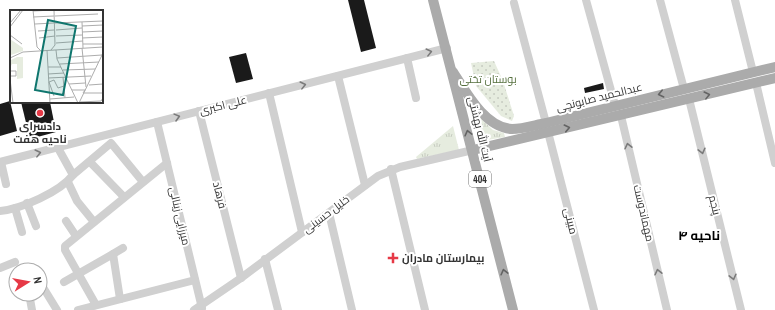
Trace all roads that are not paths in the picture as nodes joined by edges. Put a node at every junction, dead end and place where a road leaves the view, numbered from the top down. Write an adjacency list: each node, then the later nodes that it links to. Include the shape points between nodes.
1 (433, 0): 6 (main road, آیت الله بهشتی / 404)
2 (586, 0): 18 (street)
3 (660, 0): 14 (street)
4 (736, 0): 10 (street)
5 (514, 3): 22 (street, مبینی)
6 (447, 48): 7 (street, علی‌ اکبری, one-way to 6); 9 (main road, آیت الله بهشتی / 404)
7 (407, 58): 11 (street, علی‌ اکبری); 16 (street)
8 (775, 67): 10 (main road, عبدالحمید صابونچی)
9 (453, 72): 22 (main road, عبدالحمید صابونچی, via 479,108 496,124 513,129); 24 (main road, آیت الله بهشتی / 404, one-way to 9)
10 (753, 72): 13 (main road); 14 (main road, عبدالحمید صابونچی)
11 (338, 76): 15 (street, علی‌ اکبری, one-way to 11); 33 (street)
12 (775, 78): 13 (main road, عبدالحمید صابونچی)
13 (756, 83): 17 (main road, عبدالحمید صابونچی, one-way to 13); 27 (street)
14 (684, 89): 18 (main road, عبدالحمید صابونچی, one-way to 18)
15 (269, 93): 19 (street, علی‌ اکبری); 43 (street)
16 (416, 98)
17 (689, 100): 20 (main road, عبدالحمید صابونچی); 65 (street, پنجم, one-way to 65)
18 (615, 105): 22 (main road, عبدالحمید صابونچی)
19 (199, 111): 21 (street, علی‌ اکبری, one-way to 19); 49 (street, فرهاد)
20 (621, 116): 22 (main road, عبدالحمید صابونچی, one-way to 20); 64 (street, مهماندوست, one-way to 20)
21 (157, 122): 23 (street, علی‌ اکبری); 28 (street, میرزایی زینالی)
22 (547, 128): 24 (main road, عبدالحمید صابونچی); 63 (street, مبینی)
23 (58, 148): 25 (street, علی‌ اکبری, one-way to 23); 30 (street)
24 (473, 150): 29 (street, خلیل حسینی); 62 (main road, آیت الله بهشتی / 404, one-way to 24)
25 (1, 162): 32 (street)
26 (90, 162): 30 (street); 31 (street, via 111,143); 34 (street)
27 (775, 163)
28 (167, 164): 31 (street); 50 (street, میرزایی زینالی)
29 (391, 169): 33 (street, خلیل حسینی); 61 (street)
30 (70, 178): 35 (street, via 45,196); 40 (street, via 76,201)
31 (143, 182): 34 (street)
32 (6, 184)
33 (365, 185): 38 (street, خلیل حسینی)
34 (124, 197): 40 (street)
35 (27, 203): 36 (street); 41 (street)
36 (15, 208): 37 (street); 42 (street)
37 (0, 212)
38 (329, 213): 43 (street, خلیل حسینی); 60 (street)
39 (66, 221): 44 (street)
40 (94, 222): 44 (street)
41 (36, 226)
42 (22, 232)
43 (302, 232): 47 (street, خلیل حسینی)
44 (76, 236): 48 (street, via 64,248)
45 (123, 248): 46 (street)
46 (113, 254): 48 (street); 53 (street)
47 (265, 259): 49 (street, خلیل حسینی); 59 (street)
48 (78, 273): 51 (street); 54 (street)
49 (241, 278): 55 (street, خلیل حسینی)
50 (195, 280): 53 (street); 55 (street, میرزایی زینالی)
51 (64, 282)
52 (48, 295): 56 (street)
53 (117, 300): 54 (street); 58 (street)
54 (96, 306): 57 (street)
55 (199, 308)
56 (57, 310)
57 (78, 310)
58 (116, 310)
59 (278, 310)
60 (352, 310)
61 (425, 310)
62 (513, 310)
63 (594, 310)
64 (667, 310)
65 (741, 310)

